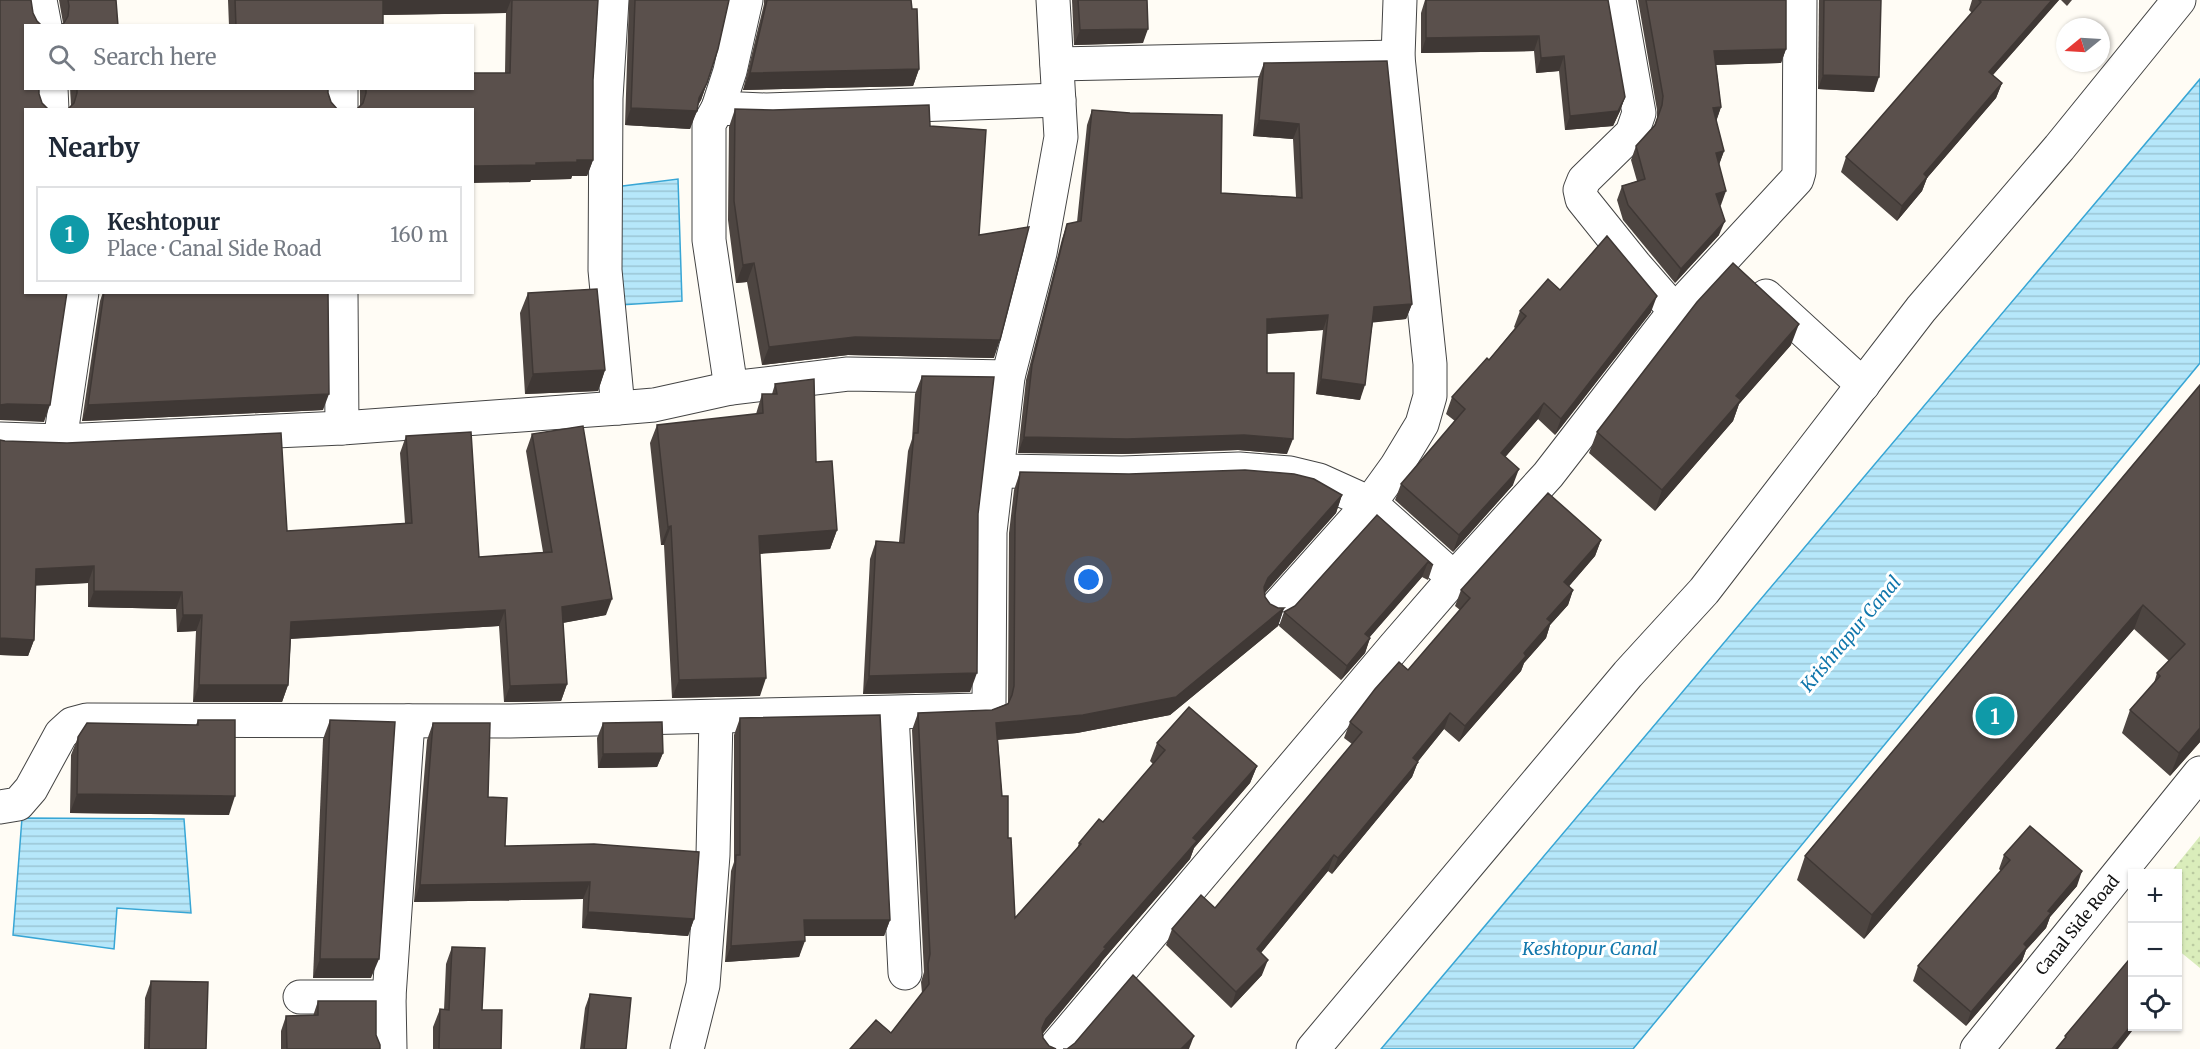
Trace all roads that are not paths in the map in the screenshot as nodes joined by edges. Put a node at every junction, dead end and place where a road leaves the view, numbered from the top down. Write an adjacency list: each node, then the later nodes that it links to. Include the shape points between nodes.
1 (40, 0): 9 (street)
2 (612, 0): 25 (street, via 606,98 605,270)
3 (746, 0): 17 (street)
4 (1053, 0): 11 (street)
5 (1400, 0): 10 (street)
6 (1619, 0): 21 (street, via 1639,113 1632,133 1584,180 1580,190 1588,207)
7 (1800, 0): 18 (street, via 1797,180)
8 (2180, 0): 23 (street)
9 (45, 24)
10 (1398, 57): 11 (street); 30 (street, via 1430,364 1430,396 1422,424)
11 (1057, 64): 14 (street)
12 (51, 90): 15 (street)
13 (341, 90): 16 (street)
14 (1059, 100): 17 (street, via 766,110); 22 (street, via 1061,136 1040,253)
15 (52, 108)
16 (341, 108)
17 (718, 108): 24 (street, via 710,124 709,240)
18 (1725, 258): 21 (street); 23 (street)
19 (82, 294): 28 (street)
20 (341, 294): 26 (street)
21 (1675, 311): 31 (street, via 1548,475)
22 (1008, 377): 24 (street, via 848,374); 29 (street)
23 (1863, 385): 44 (street, via 1704,591 1628,674)
24 (731, 388): 25 (street, via 654,405)
25 (618, 408): 26 (street)
26 (342, 428): 28 (street)
27 (0, 439): 28 (street)
28 (60, 441)
29 (997, 471): 30 (street, via 1262,469 1319,480); 33 (street, via 990,532 988,708)
30 (1370, 503): 31 (street); 32 (street)
31 (1454, 578): 43 (street)
32 (1276, 608)
33 (892, 713): 34 (street); 38 (street)
34 (716, 717): 35 (street); 42 (street, via 713,855 703,985)
35 (408, 721): 37 (street, via 72,723 61,734 31,789 18,804); 40 (street)
36 (2200, 773): 45 (street, Canal Side Road)
37 (0, 807)
38 (904, 973)
39 (300, 997): 40 (street)
40 (389, 998): 41 (street)
41 (390, 1049)
42 (687, 1049)
43 (1054, 1049)
44 (1313, 1049)
45 (1977, 1049)

